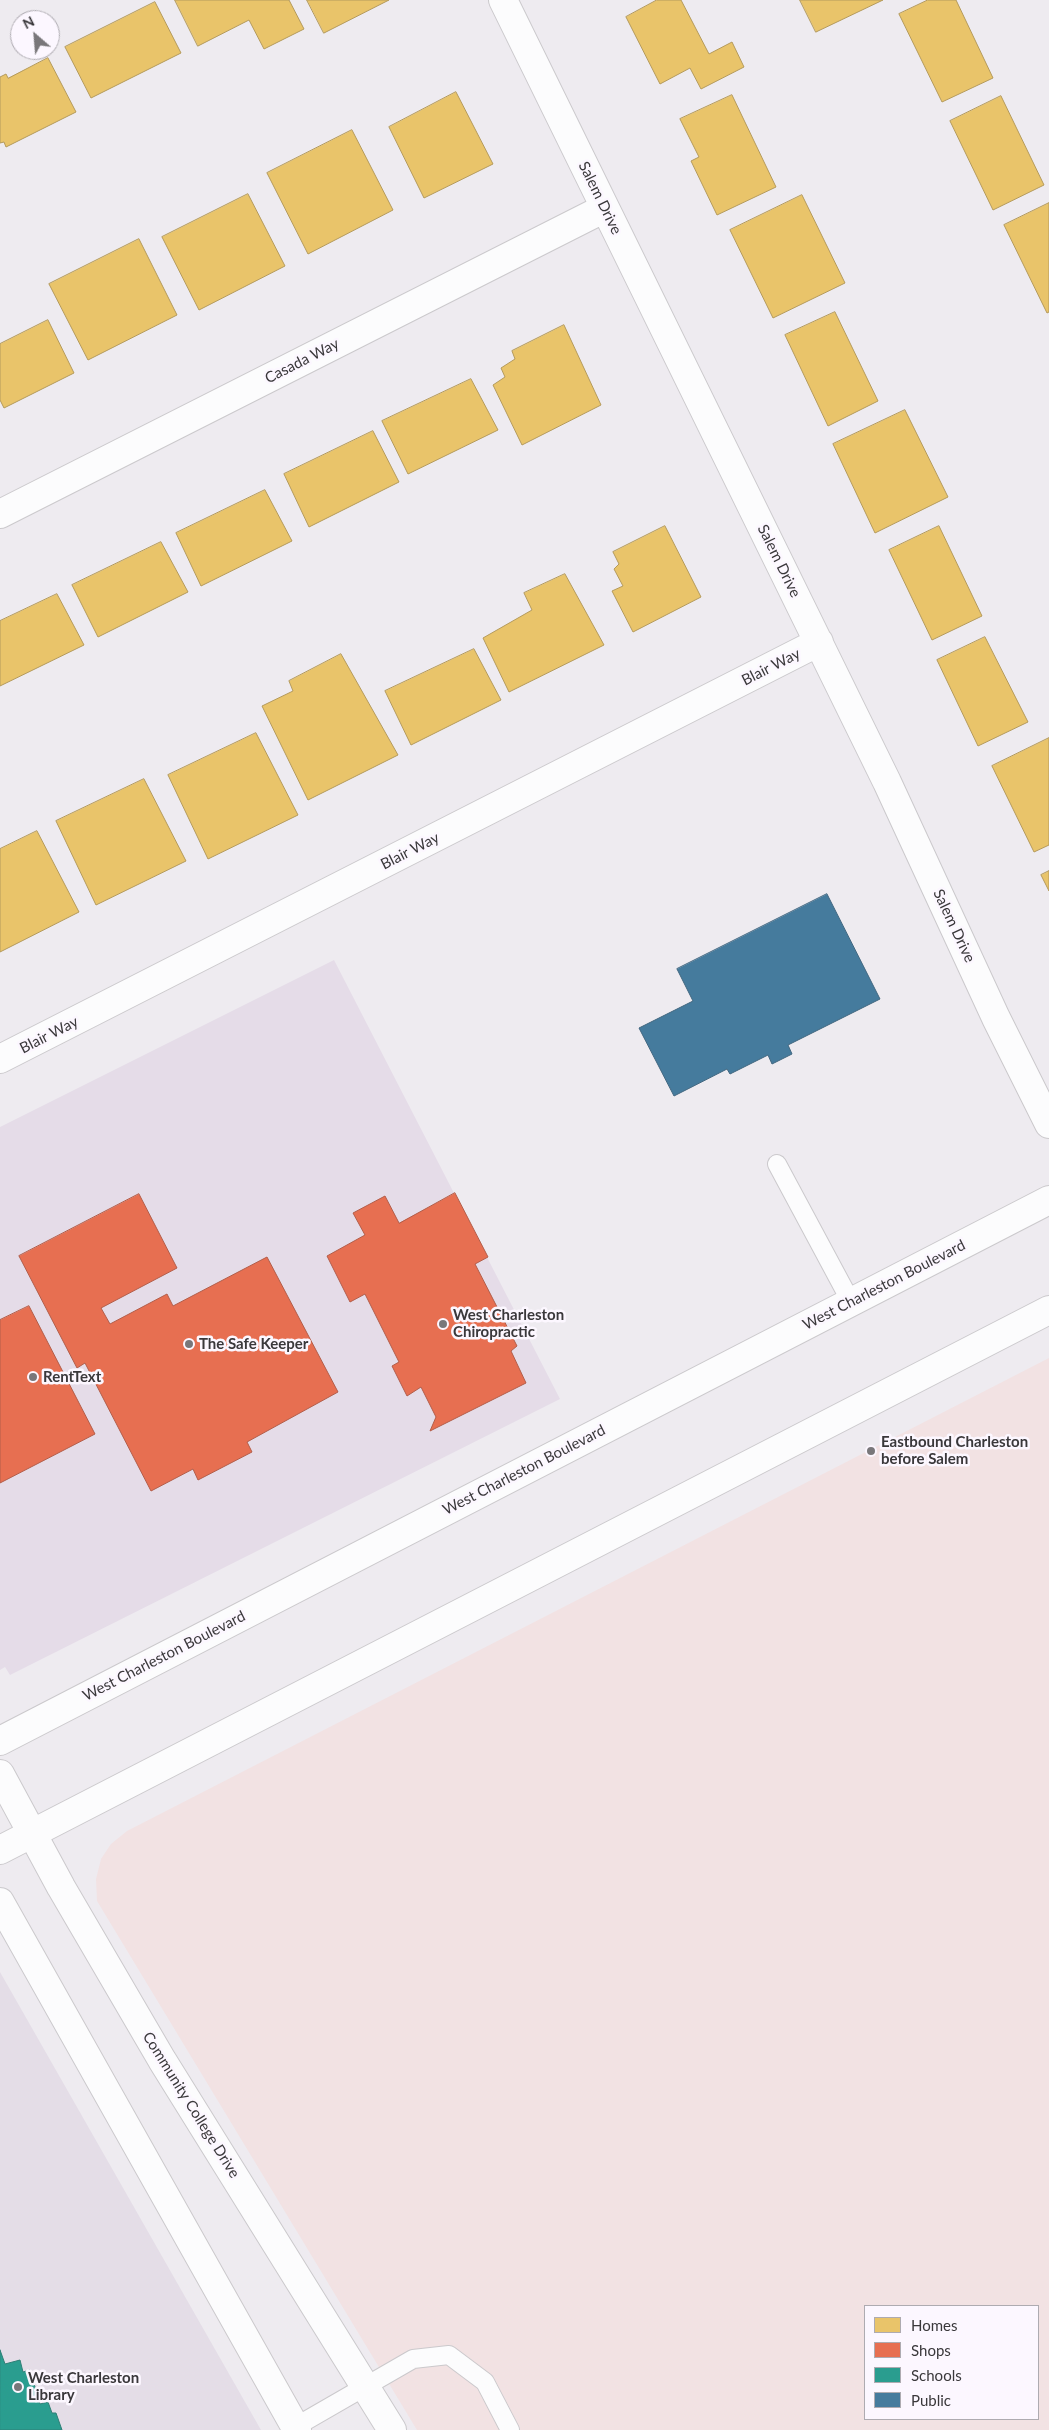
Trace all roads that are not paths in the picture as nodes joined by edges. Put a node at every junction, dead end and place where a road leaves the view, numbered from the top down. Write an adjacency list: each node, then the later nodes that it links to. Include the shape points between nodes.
1 (503, 0): 2 (street, Salem Drive)
2 (605, 208): 3 (street, Casada Way); 4 (street, Salem Drive)
3 (0, 514)
4 (819, 642): 5 (street, Blair Way); 6 (street, Salem Drive)
5 (0, 1059)
6 (1049, 1124)
7 (777, 1164): 9 (lane)
8 (1049, 1200): 9 (street, West Charleston Boulevard)
9 (851, 1302): 11 (street, West Charleston Boulevard)
10 (1049, 1310): 13 (street)
11 (0, 1741)
12 (0, 1774): 13 (street, Community College Drive)
13 (32, 1834): 14 (street); 16 (street, Community College Drive, via 162,2060)
14 (0, 1850)
15 (0, 1902): 17 (street)
16 (367, 2387): 17 (lane); 18 (street, Community College Drive); 19 (lane, via 413,2359 449,2355 485,2382)
17 (296, 2429)
18 (392, 2430)
19 (510, 2430)

